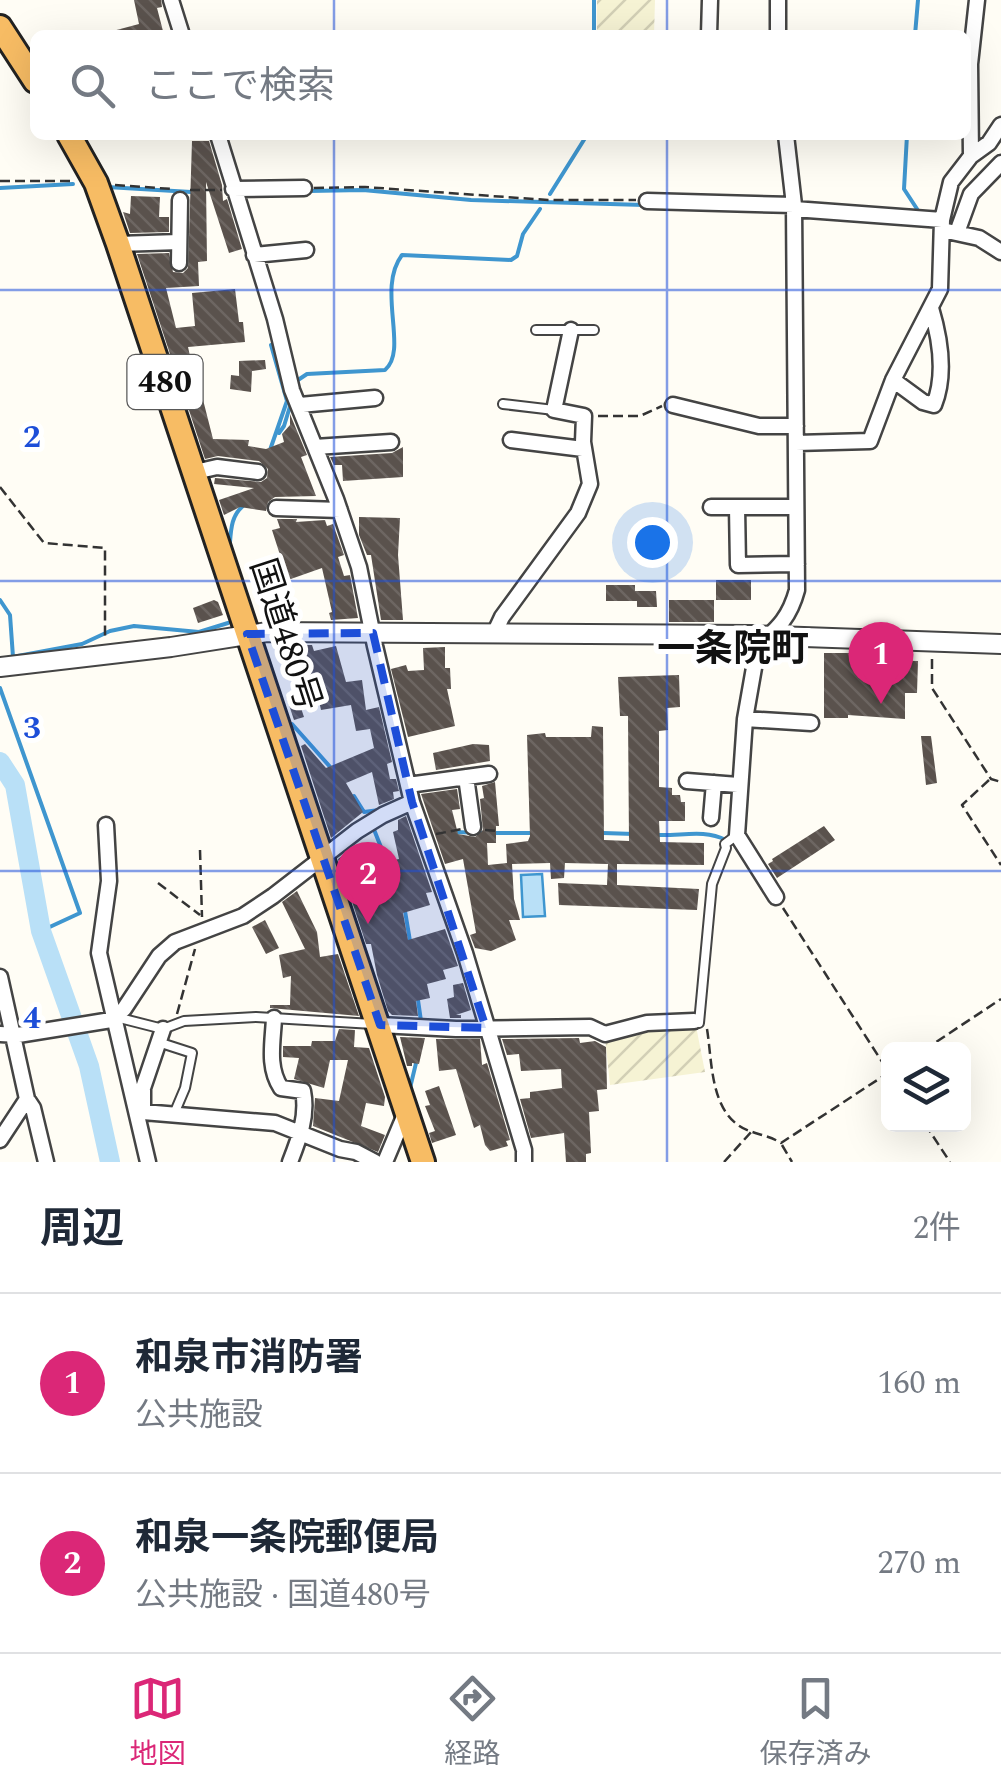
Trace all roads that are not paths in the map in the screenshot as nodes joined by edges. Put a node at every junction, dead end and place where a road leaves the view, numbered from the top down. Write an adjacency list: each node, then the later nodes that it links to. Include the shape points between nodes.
1 (171, 0): 6 (street)
2 (710, 0): 7 (street)
3 (778, 0): 8 (street)
4 (977, 0): 9 (street)
5 (0, 28): 10 (highway)
6 (180, 30)
7 (709, 30)
8 (778, 30)
9 (971, 46)
10 (30, 73)
11 (1001, 126): 16 (street)
12 (73, 140): 26 (highway, 国道480号 / 480)
13 (219, 140): 18 (street)
14 (787, 140): 22 (street)
15 (970, 140): 16 (street)
16 (971, 156): 23 (street, via 951,182)
17 (1001, 162): 24 (street)
18 (233, 188): 19 (street); 28 (street)
19 (304, 188)
20 (182, 193): 25 (street)
21 (647, 201): 22 (street)
22 (794, 207): 23 (street); 41 (street)
23 (942, 225): 27 (street); 31 (street, via 940,289)
24 (959, 226)
25 (180, 242): 26 (street); 30 (street)
26 (118, 244): 47 (highway, 国道480号 / 480)
27 (1001, 252)
28 (254, 255): 29 (street); 38 (street)
29 (297, 255)
30 (180, 263)
31 (930, 308): 35 (street); 35 (street, via 940,339 934,405)
32 (536, 330): 33 (lane)
33 (571, 330): 34 (lane); 40 (street, via 573,354)
34 (594, 330)
35 (893, 380): 44 (street, via 870,441)
36 (375, 398): 38 (street, via 335,407)
37 (503, 404): 40 (lane)
38 (300, 405): 45 (street)
39 (673, 405): 41 (street, via 760,426)
40 (554, 410): 46 (street, via 584,416)
41 (796, 426): 44 (street)
42 (511, 440): 46 (street)
43 (392, 442): 45 (street)
44 (796, 444): 51 (street)
45 (315, 447): 53 (street)
46 (584, 449): 57 (street, via 590,484 578,513)
47 (195, 472): 48 (street, via 217,466); 56 (highway, 国道480号 / 480)
48 (258, 472)
49 (711, 507): 50 (street)
50 (736, 507): 51 (street); 54 (street, via 738,565)
51 (796, 507): 54 (street)
52 (276, 508): 53 (street)
53 (340, 510): 55 (street)
54 (797, 564): 58 (street, via 792,608)
55 (373, 632): 56 (street); 57 (street); 69 (street)
56 (247, 634): 60 (street); 76 (highway, 国道480号 / 480)
57 (494, 634): 58 (street)
58 (769, 636): 59 (street); 62 (street, via 758,645)
59 (1001, 644)
60 (0, 667)
61 (794, 703): 63 (street)
62 (745, 719): 63 (street); 70 (street)
63 (793, 722): 64 (street)
64 (811, 723)
65 (489, 774): 66 (street)
66 (466, 777): 69 (street); 74 (street)
67 (707, 779): 68 (street); 70 (street); 72 (street)
68 (687, 780)
69 (408, 785): 71 (street)
70 (738, 786): 75 (street)
71 (412, 802): 76 (street); 83 (street)
72 (710, 818)
73 (106, 824): 80 (street, via 110,880 98,953)
74 (473, 827)
75 (736, 835): 77 (street); 81 (lane, via 724,844 712,884)
76 (323, 858): 80 (street, via 243,916 174,942); 82 (highway, 国道480号 / 480)
77 (776, 897)
78 (0, 977): 85 (street)
79 (274, 1018): 82 (lane); 84 (lane, via 184,1021); 90 (street, via 272,1071 281,1088 303,1091)
80 (113, 1019): 84 (lane); 85 (street); 86 (street)
81 (696, 1022): 83 (street, via 647,1023 605,1034 590,1028)
82 (380, 1024): 83 (street); 88 (highway, 国道480号 / 480)
83 (486, 1028): 98 (street)
84 (165, 1032): 86 (street); 89 (lane, via 192,1053)
85 (10, 1035): 87 (street)
86 (138, 1088): 89 (street, via 144,1112); 93 (street)
87 (27, 1100): 91 (street); 92 (street)
88 (407, 1109): 96 (street); 97 (highway, 国道480号 / 480)
89 (174, 1114): 90 (street, via 275,1123)
90 (301, 1133): 94 (street); 95 (street)
91 (0, 1140)
92 (46, 1162)
93 (148, 1162)
94 (290, 1162)
95 (376, 1162)
96 (385, 1162)
97 (423, 1162)
98 (524, 1162)

